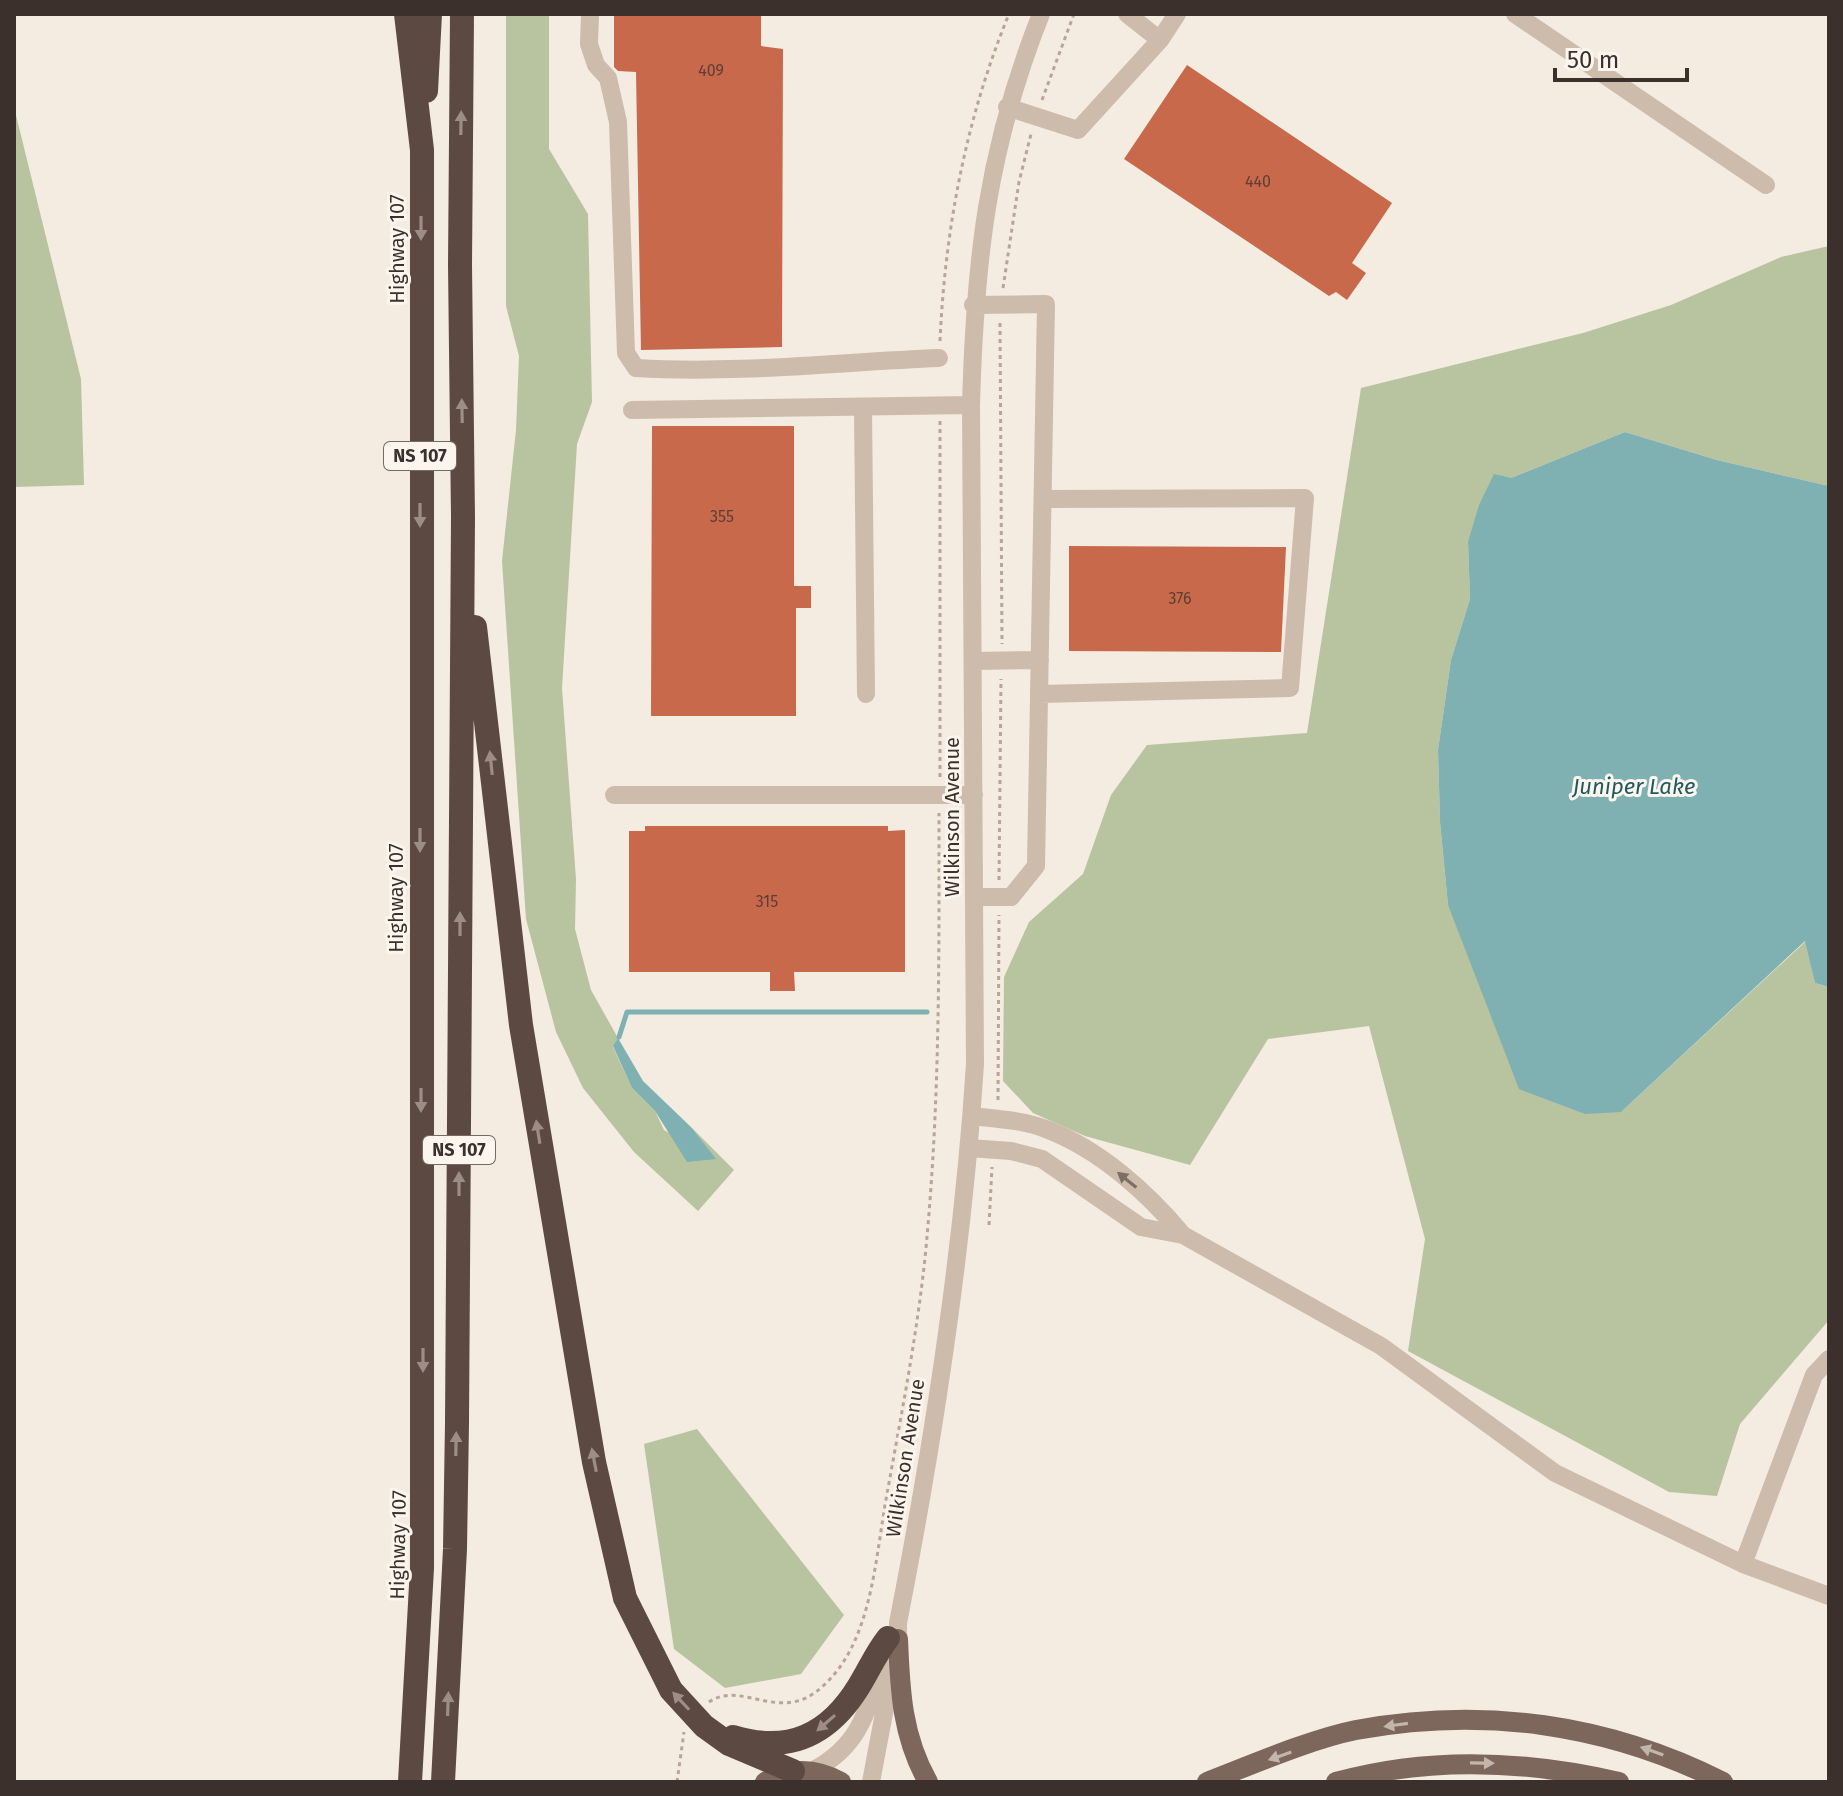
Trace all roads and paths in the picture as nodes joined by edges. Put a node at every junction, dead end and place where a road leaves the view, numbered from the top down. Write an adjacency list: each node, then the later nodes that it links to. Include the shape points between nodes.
1 (406, 14): 14 (highway, Highway 107 / NS 107)
2 (430, 14): 14 (highway)
3 (462, 14): 24 (highway, NS 107, one-way to 3)
4 (590, 14): 18 (street, via 589,44 596,65 608,78 618,122 623,323 626,353 636,368 737,370)
5 (1009, 14): 18 (path, via 989,66 956,192)
6 (1041, 14): 12 (street, Wilkinson Avenue)
7 (1074, 14): 13 (path)
8 (1127, 14): 11 (street)
9 (1177, 14): 11 (street)
10 (1515, 14): 15 (street)
11 (1160, 40): 13 (street, via 1078,130)
12 (1007, 107): 13 (street); 17 (street, Wilkinson Avenue, via 986,196)
13 (1038, 117): 16 (path, via 1019,182)
14 (422, 150): 47 (highway, Highway 107 / NS 107, one-way to 47, via 424,1383 422,1568)
15 (1766, 185)
16 (1001, 304): 17 (street); 23 (street, via 1046,304); 27 (path)
17 (973, 305): 20 (street, Wilkinson Avenue)
18 (939, 358)
19 (940, 405): 20 (street); 21 (street); 31 (path)
20 (971, 405): 26 (street, Wilkinson Avenue)
21 (863, 409): 22 (street); 28 (street)
22 (632, 410)
23 (1043, 499): 25 (street); 29 (street, via 1305,498 1290,688)
24 (463, 517): 45 (highway, one-way to 24, via 671,1690 625,1598 594,1462 521,1025); 48 (highway, NS 107, one-way to 24, via 455,1549)
25 (1040, 660): 27 (street); 29 (street)
26 (974, 661): 27 (street); 32 (street, Wilkinson Avenue)
27 (1002, 661): 34 (path)
28 (866, 694)
29 (1039, 694): 34 (street, via 1036,866 1011,897)
30 (614, 795): 31 (street)
31 (940, 795): 32 (street); 45 (path, via 937,1063 928,1227 911,1352 860,1626 837,1672 807,1698 778,1704 724,1696)
32 (974, 795): 33 (street, Wilkinson Avenue)
33 (974, 897): 34 (street); 36 (street, Wilkinson Avenue)
34 (999, 897): 35 (path)
35 (997, 1113)
36 (972, 1116): 37 (street, Wilkinson Avenue); 40 (street, one-way to 36, via 1158,1205 1076,1143 1044,1128)
37 (969, 1148): 38 (street); 44 (street, Wilkinson Avenue, via 944,1349)
38 (994, 1150): 39 (path); 40 (street, via 1042,1159 1141,1227)
39 (989, 1225)
40 (1183, 1235): 42 (street, via 1381,1346 1555,1473)
41 (1829, 1359): 42 (street, via 1814,1375)
42 (1743, 1564): 43 (street)
43 (1829, 1596)
44 (895, 1633): 45 (highway, one-way to 45, via 832,1720 808,1738 762,1743); 46 (street, Wilkinson Avenue, via 851,1743 835,1759); 52 (street, Wilkinson Avenue); 53 (main road, via 903,1716 913,1754)
45 (698, 1720): 46 (highway, via 729,1744); 49 (path, via 679,1746)
46 (802, 1771): 50 (main road); 51 (main road)
47 (409, 1782)
48 (443, 1782)
49 (677, 1782)
50 (765, 1782)
51 (841, 1782)
52 (871, 1782)
53 (928, 1782)
54 (1207, 1782): 57 (main road, one-way to 54, via 1615,1739 1485,1718 1353,1731)
55 (1336, 1782): 56 (main road, one-way to 56, via 1376,1771 1466,1763 1559,1770)
56 (1619, 1782)
57 (1723, 1782)

